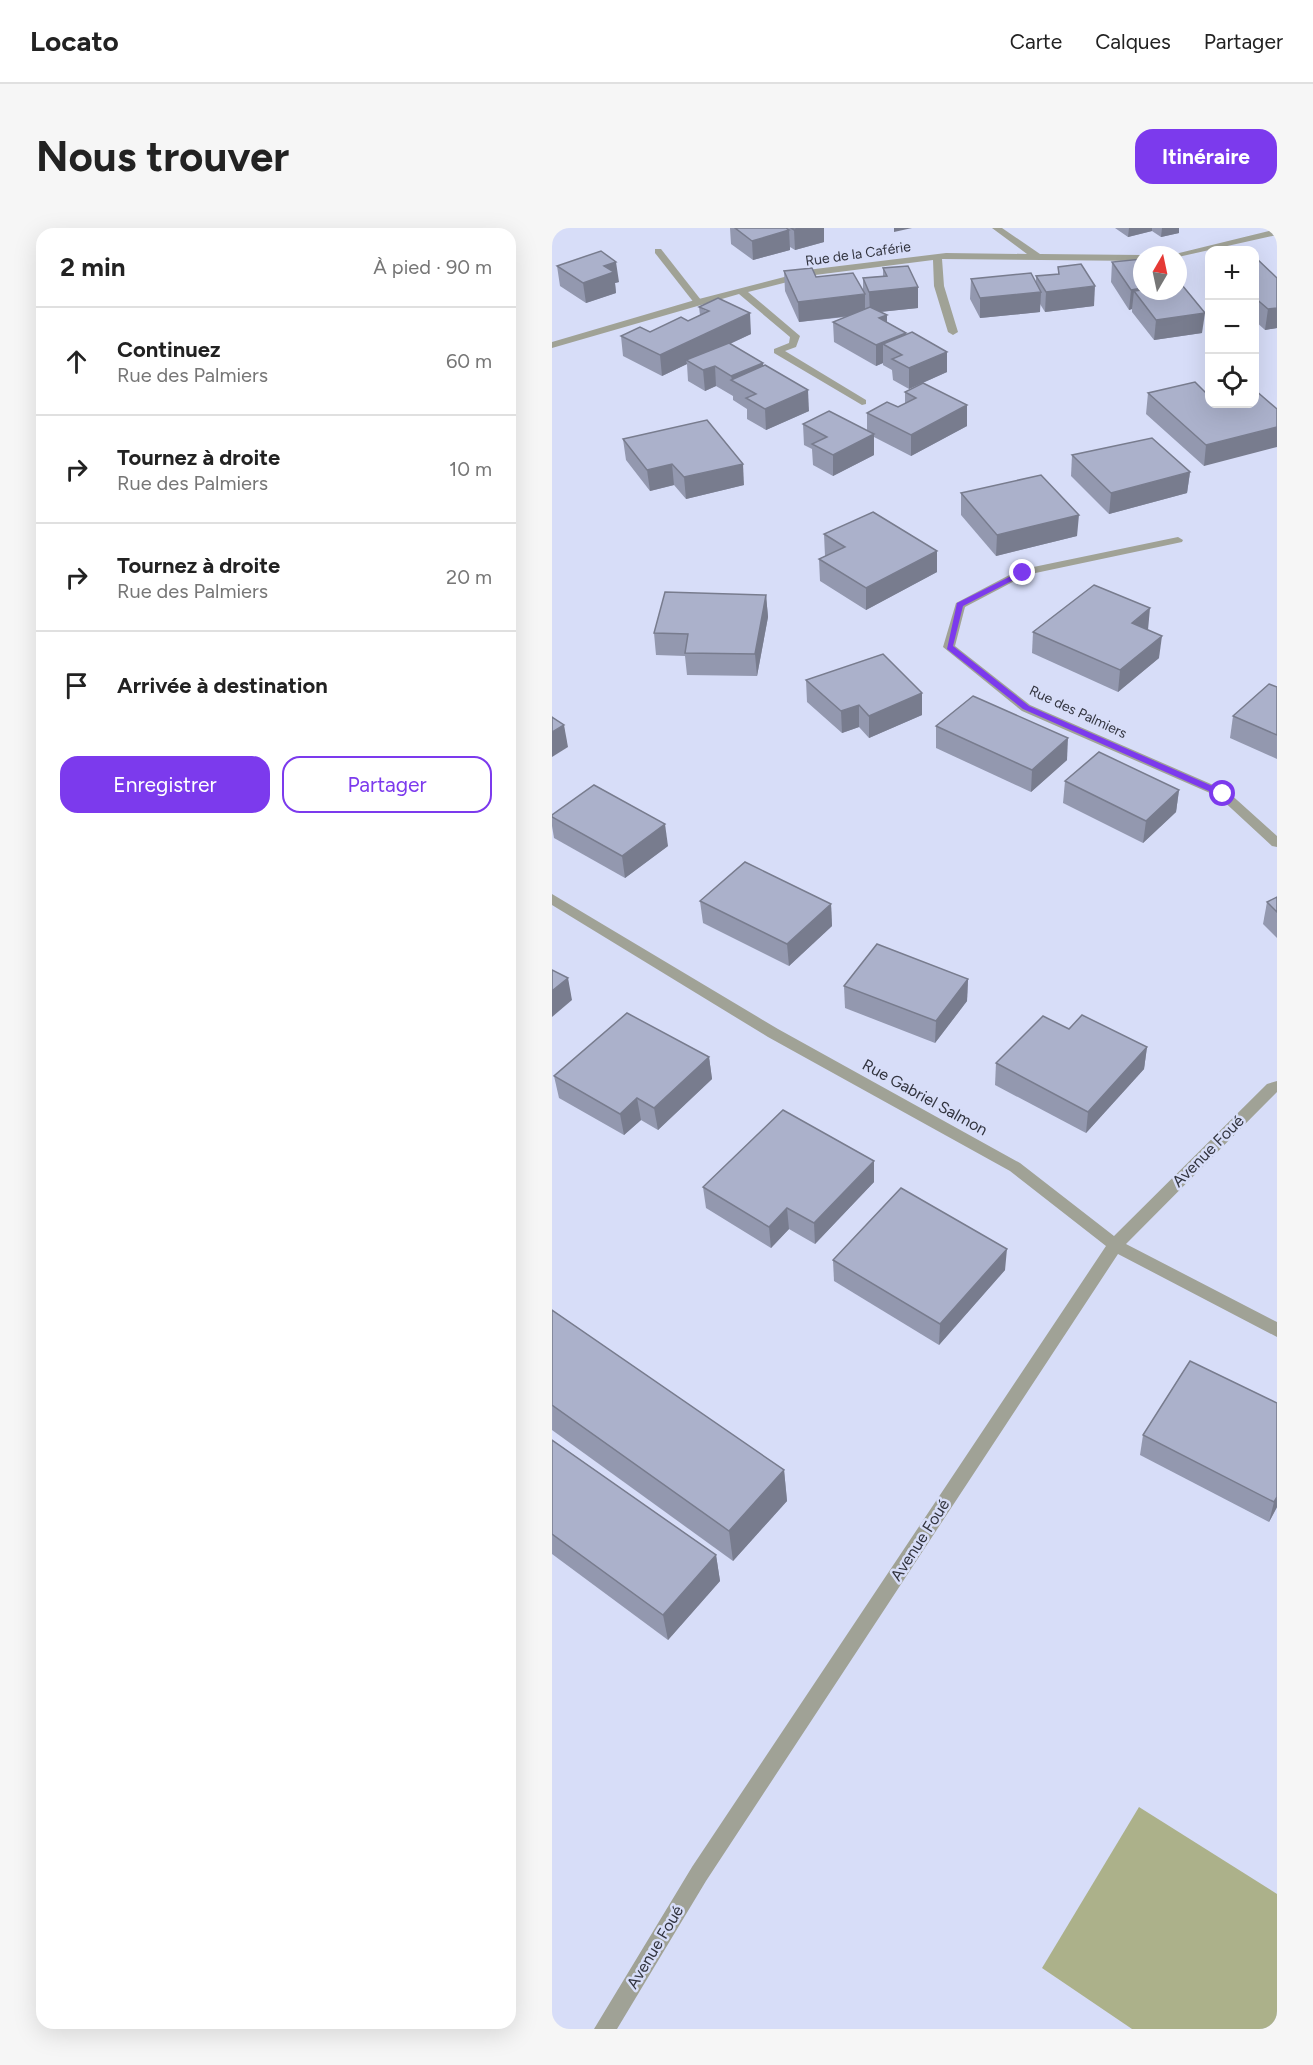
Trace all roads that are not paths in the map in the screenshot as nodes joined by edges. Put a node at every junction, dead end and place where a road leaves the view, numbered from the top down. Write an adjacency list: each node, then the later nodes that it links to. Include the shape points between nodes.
1 (996, 228): 6 (street)
2 (1277, 232): 4 (street)
3 (658, 251): 9 (street)
4 (1187, 252)
5 (937, 257): 6 (street, Rue de la Caférie); 8 (street, Rue de la Caférie, via 815,272); 10 (street, via 939,286)
6 (1039, 258): 7 (street, Rue de la Caférie)
7 (1133, 258)
8 (741, 291): 9 (street, Rue de la Caférie); 12 (street, via 795,336 793,345 777,351)
9 (698, 302): 11 (street, Rue de la Caférie)
10 (953, 332)
11 (552, 345)
12 (862, 402)
13 (1178, 540): 14 (street, Rue des Palmiers, via 1023,573 960,605 950,647 1026,708 1223,794)
14 (1277, 843)
15 (552, 899): 17 (street, Rue Gabriel Salmon, via 772,1033 1015,1167)
16 (1277, 1086): 17 (street, Avenue Foué)
17 (1114, 1245): 18 (street, Rue Gabriel Salmon); 19 (street, Avenue Foué, via 699,1874)
18 (1277, 1330)
19 (605, 2029)

